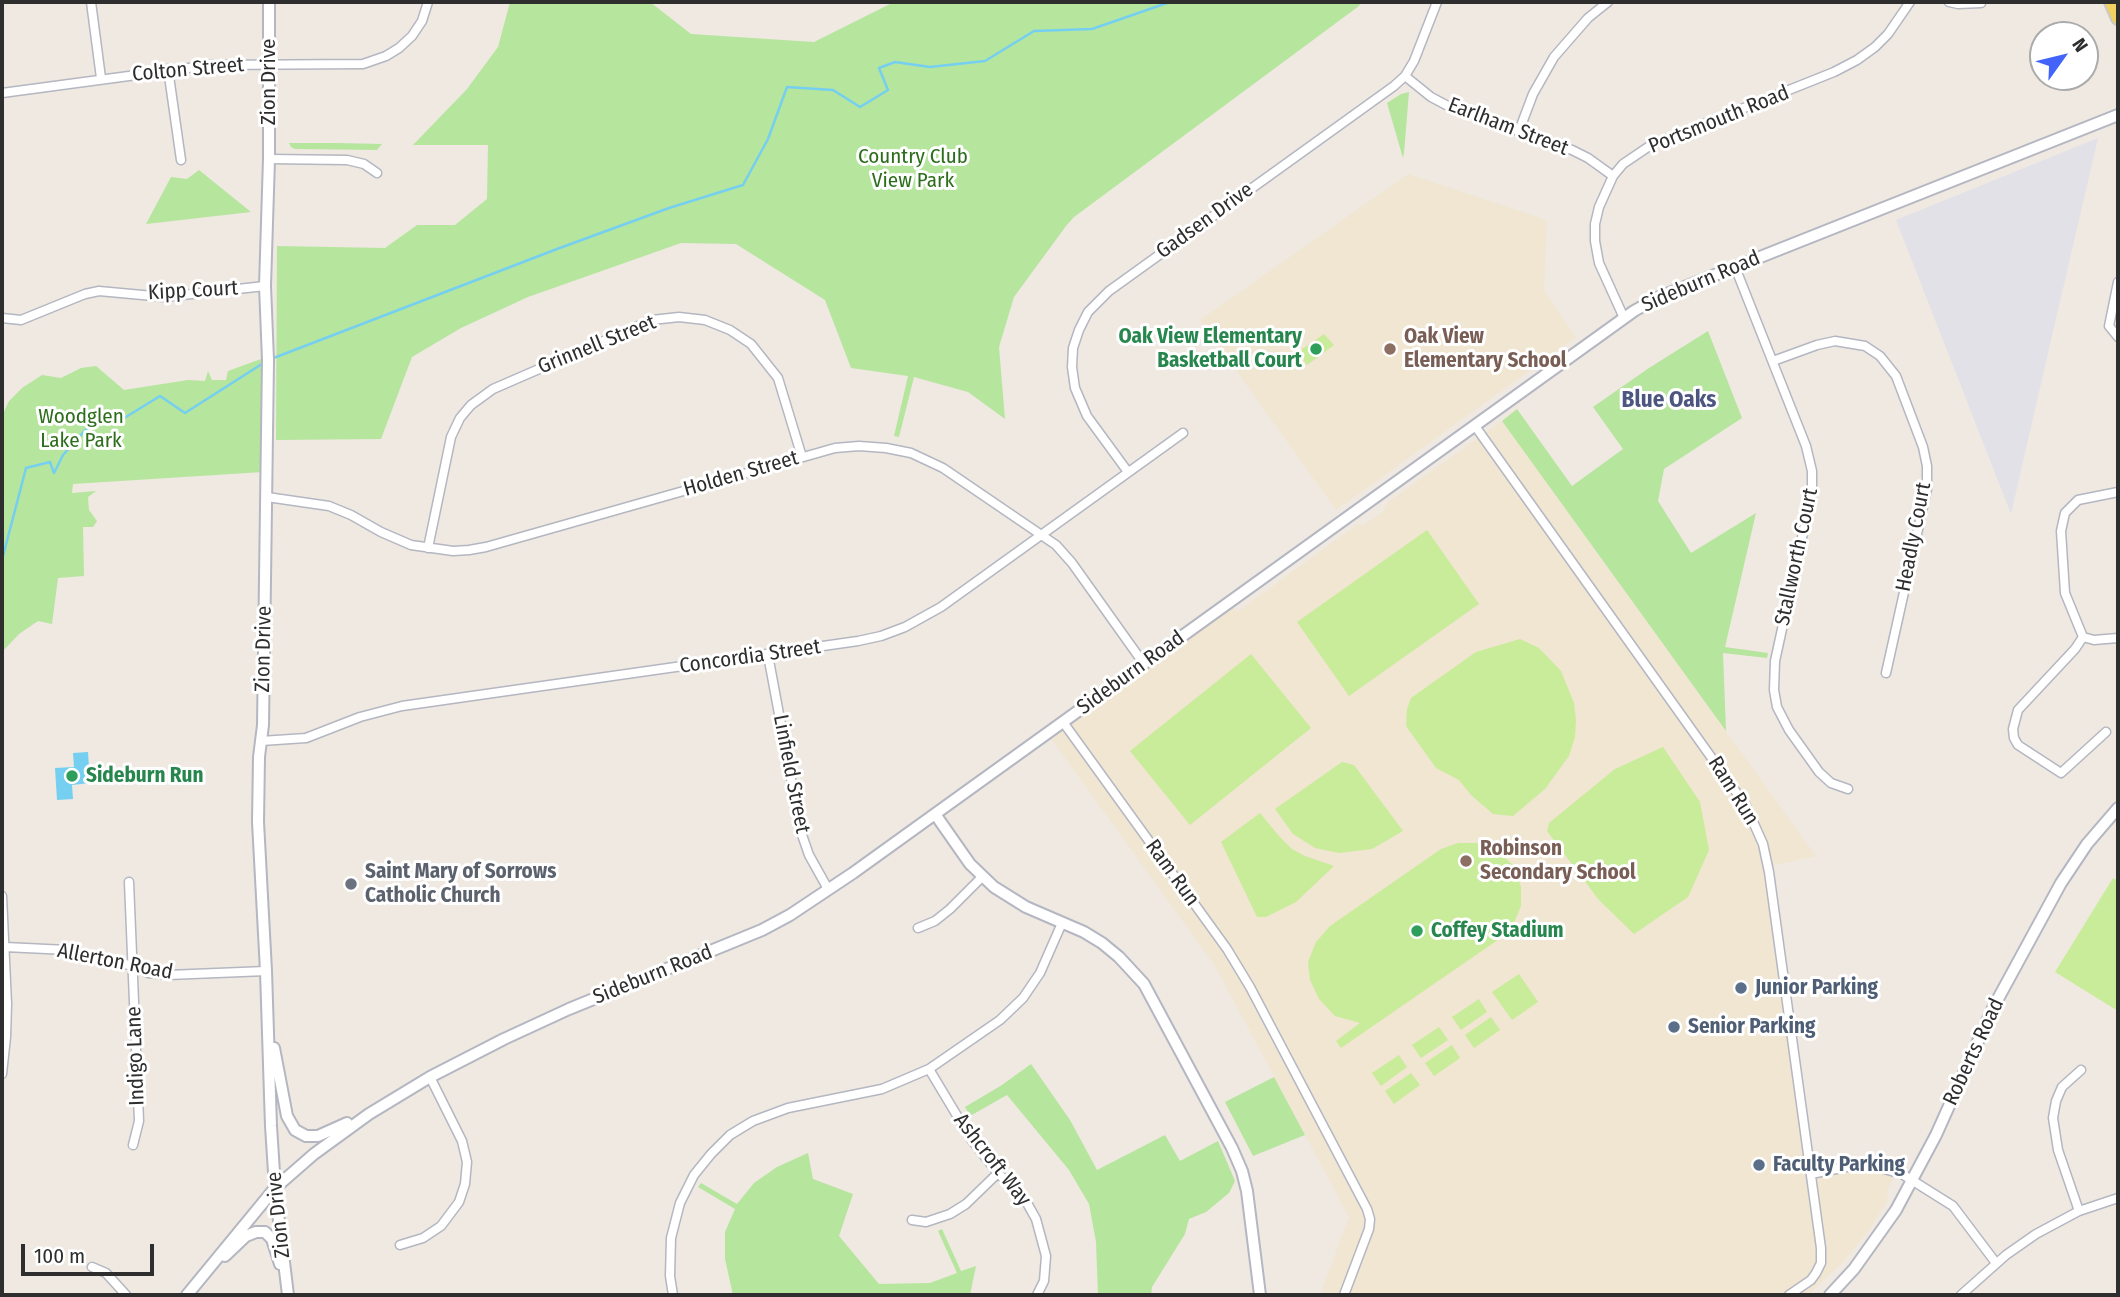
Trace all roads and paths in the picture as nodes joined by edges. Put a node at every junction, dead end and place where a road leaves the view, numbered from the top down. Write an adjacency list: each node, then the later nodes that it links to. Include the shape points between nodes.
1 (91, 2): 14 (street)
2 (269, 2): 11 (street, Zion Drive)
3 (428, 2): 11 (street, Colton Street, via 412,36 379,60 352,65)
4 (1437, 2): 13 (street, Gadsen Drive)
5 (1608, 2): 17 (street, via 1554,57)
6 (1910, 2): 21 (street, Portsmouth Road, via 1888,34 1857,60 1651,145)
7 (1949, 2): 9 (street)
8 (2112, 2): 10 (main road)
9 (1981, 3)
10 (2118, 18)
11 (269, 64): 12 (street, Colton Street); 18 (street, Zion Drive)
12 (168, 69): 14 (street, Colton Street); 19 (street)
13 (1405, 76): 17 (street, Earlham Street, via 1448,106); 32 (street, Gadsen Drive, via 1109,291 1088,312 1073,348 1075,388 1087,416)
14 (101, 78): 15 (street, Colton Street)
15 (2, 93)
16 (2118, 116): 22 (street, Sideburn Road)
17 (1519, 131): 21 (street, Earlham Street, via 1572,150)
18 (269, 159): 20 (street, via 347,160); 24 (street, Zion Drive)
19 (181, 160)
20 (377, 173)
21 (1613, 176): 26 (street, Portsmouth Road, via 1599,207 1595,241 1599,263)
22 (1735, 267): 26 (street, Sideburn Road, via 1657,298); 28 (street, Stallworth Court)
23 (2118, 282): 27 (street, via 2109,326)
24 (265, 286): 25 (street, Kipp Court, via 164,297 99,291 21,320); 34 (street, Zion Drive)
25 (2, 318)
26 (1624, 318): 29 (street, Sideburn Road)
27 (2118, 337)
28 (1773, 362): 41 (street, Headly Court, via 1835,341 1872,350 1896,376 1923,447 1927,489); 45 (street, Stallworth Court, via 1806,446 1813,482 1775,660 1773,690 1784,722 1819,772)
29 (1475, 426): 40 (street, Sideburn Road); 65 (street, Ram Run, via 1753,819 1769,872)
30 (1183, 433): 32 (street, Concordia Street)
31 (802, 457): 35 (street, Holden Street, via 859,446 911,453 943,468); 36 (street, Holden Street, via 486,547); 36 (street, Grinnell Street, via 778,378 751,344 705,320 652,320 493,389 471,405 451,437)
32 (1128, 472): 35 (street, Concordia Street)
33 (2118, 492): 37 (street, via 2078,500 2061,522 2065,593)
34 (267, 497): 36 (street, Holden Street, via 329,506 397,540); 44 (street, Zion Drive)
35 (1040, 535): 39 (street, Concordia Street, via 941,607 905,627 858,642); 40 (street, Holden Street, via 1072,563)
36 (428, 548)
37 (2083, 637): 38 (street); 43 (street, via 2018,710 2014,738 2061,774)
38 (2118, 638)
39 (768, 654): 44 (street, Concordia Street, via 402,706 306,738); 50 (street, Linfield Street, via 801,832)
40 (1144, 664): 42 (street, Sideburn Road)
41 (1886, 673)
42 (1063, 722): 47 (street, Sideburn Road); 81 (street, Ram Run, via 1227,949 1367,1209 1369,1228)
43 (2106, 732)
44 (261, 741): 56 (street, Zion Drive, via 258,822)
45 (1848, 789)
46 (2118, 808): 66 (street, Roberts Road, via 2061,883 1993,1008)
47 (935, 814): 48 (street); 50 (street, Sideburn Road)
48 (982, 877): 52 (street, via 1026,907); 53 (street, via 935,921)
49 (129, 881): 55 (street, Indigo Lane)
50 (828, 889): 61 (street, Sideburn Road, via 762,930 569,1009)
51 (2, 896): 54 (street)
52 (1062, 923): 58 (street, via 1040,973 1023,998 1000,1020); 80 (street, via 1101,943 1134,972 1187,1062 1242,1171)
53 (918, 928)
54 (5, 947): 55 (street, Allerton Road, via 66,950); 60 (street)
55 (133, 965): 56 (street, Allerton Road, via 148,973 168,975); 63 (street, Indigo Lane, via 139,1121)
56 (267, 971): 57 (street, Zion Drive)
57 (268, 1012): 62 (street, via 286,1116 295,1130 317,1136); 67 (street, Zion Drive)
58 (929, 1069): 64 (street, Ashcroft Way, via 971,1139); 78 (street, via 883,1089 788,1108 730,1135 694,1175 680,1203 671,1238)
59 (2081, 1070): 69 (street, via 2062,1087 2053,1118 2058,1150)
60 (2, 1074)
61 (430, 1077): 62 (street, Sideburn Road); 71 (street, via 462,1141 467,1162 465,1184 459,1202 441,1226)
62 (369, 1114): 67 (street, Sideburn Road)
63 (133, 1145)
64 (998, 1173): 70 (street, via 950,1214 926,1222); 79 (street, Ashcroft Way, via 1027,1203 1042,1236 1045,1276)
65 (1811, 1174): 66 (street, via 1856,1165); 82 (street, Ram Run, via 1821,1263 1811,1280)
66 (1912, 1179): 72 (street, via 1959,1211); 83 (street, Roberts Road, via 1873,1244)
67 (275, 1188): 74 (street, Sideburn Road); 75 (street, Zion Drive)
68 (2118, 1198): 69 (street)
69 (2079, 1211): 72 (street)
70 (912, 1220)
71 (400, 1245)
72 (1996, 1263): 84 (street)
73 (92, 1267): 76 (street, via 106,1273)
74 (195, 1285): 75 (street, via 256,1231 272,1239); 77 (street, Sideburn Road)
75 (288, 1291)
76 (126, 1295)
77 (187, 1295)
78 (673, 1295)
79 (1037, 1295)
80 (1260, 1295)
81 (1345, 1295)
82 (1789, 1295)
83 (1830, 1295)
84 (1961, 1295)

